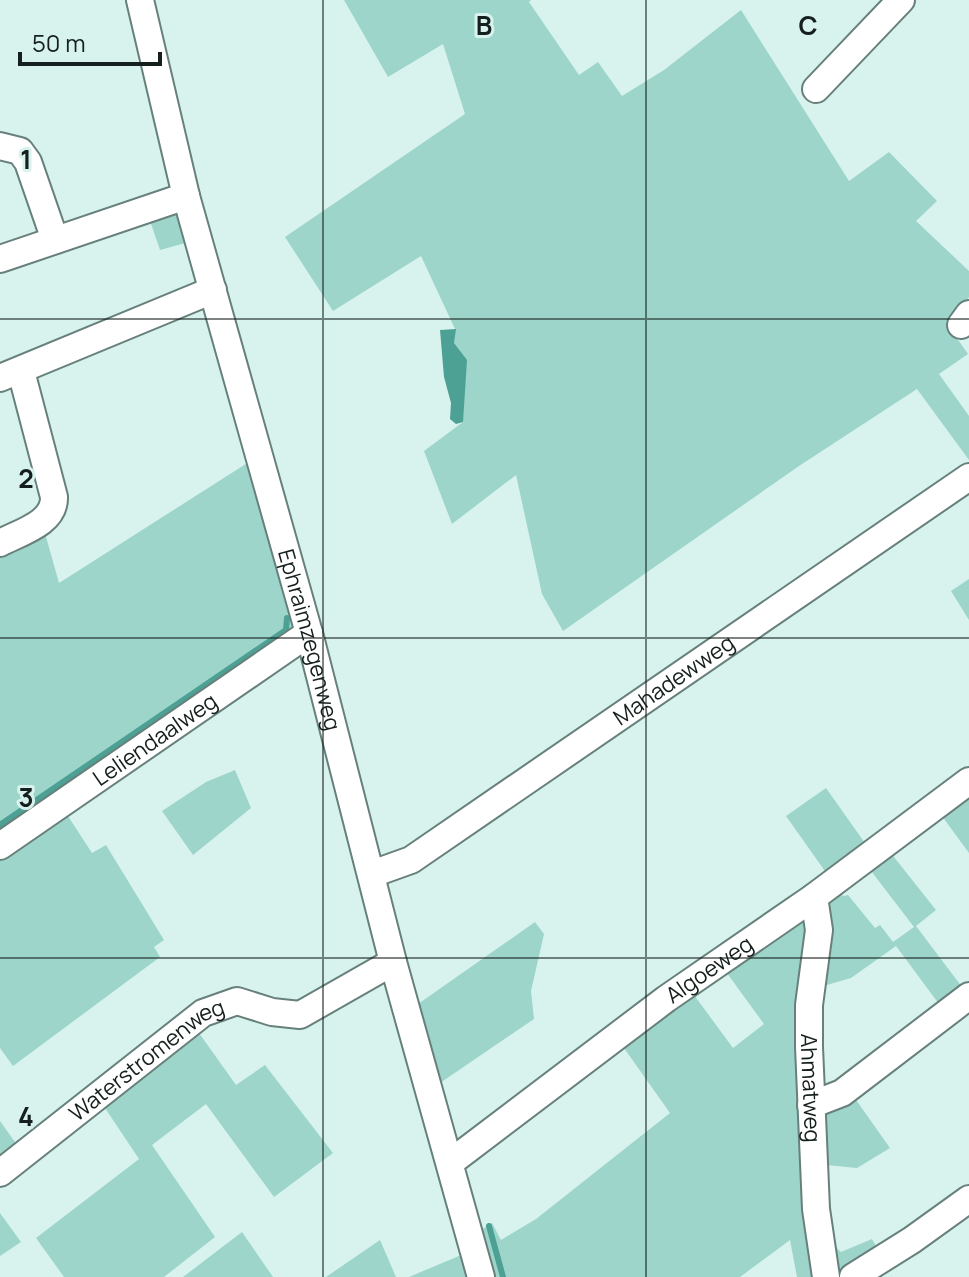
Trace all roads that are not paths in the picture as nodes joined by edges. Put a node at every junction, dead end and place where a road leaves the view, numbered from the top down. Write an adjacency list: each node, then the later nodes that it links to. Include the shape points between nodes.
1 (140, 0): 5 (street, Ephraimzegenweg)
2 (901, 0): 3 (street)
3 (816, 89)
4 (0, 146): 6 (street, via 20,151 28,162)
5 (186, 196): 6 (street); 8 (street, Ephraimzegenweg)
6 (55, 240): 7 (street)
7 (0, 259)
8 (213, 290): 9 (street); 12 (street, Ephraimzegenweg)
9 (10, 375): 11 (street, via 55,507 49,517)
10 (969, 477): 15 (street, Mahadewweg, via 411,860)
11 (0, 543)
12 (309, 633): 14 (street, Leliendaalweg); 15 (street, Ephraimzegenweg)
13 (969, 781): 16 (street, Algoeweg)
14 (0, 846)
15 (372, 874): 17 (street, Ephraimzegenweg)
16 (814, 897): 19 (street, Ahmatweg, via 819,930 809,1005); 20 (street, Algoeweg, via 666,999)
17 (393, 962): 20 (street, Ephraimzegenweg); 21 (street, Waterstromenweg, via 300,1015 237,1001 203,1013)
18 (969, 996): 19 (street, via 842,1093)
19 (811, 1105): 24 (street, Ahmatweg, via 816,1209)
20 (451, 1162): 23 (street, Ephraimzegenweg)
21 (0, 1173)
22 (969, 1199): 25 (street)
23 (481, 1277)
24 (826, 1277)
25 (853, 1277)

